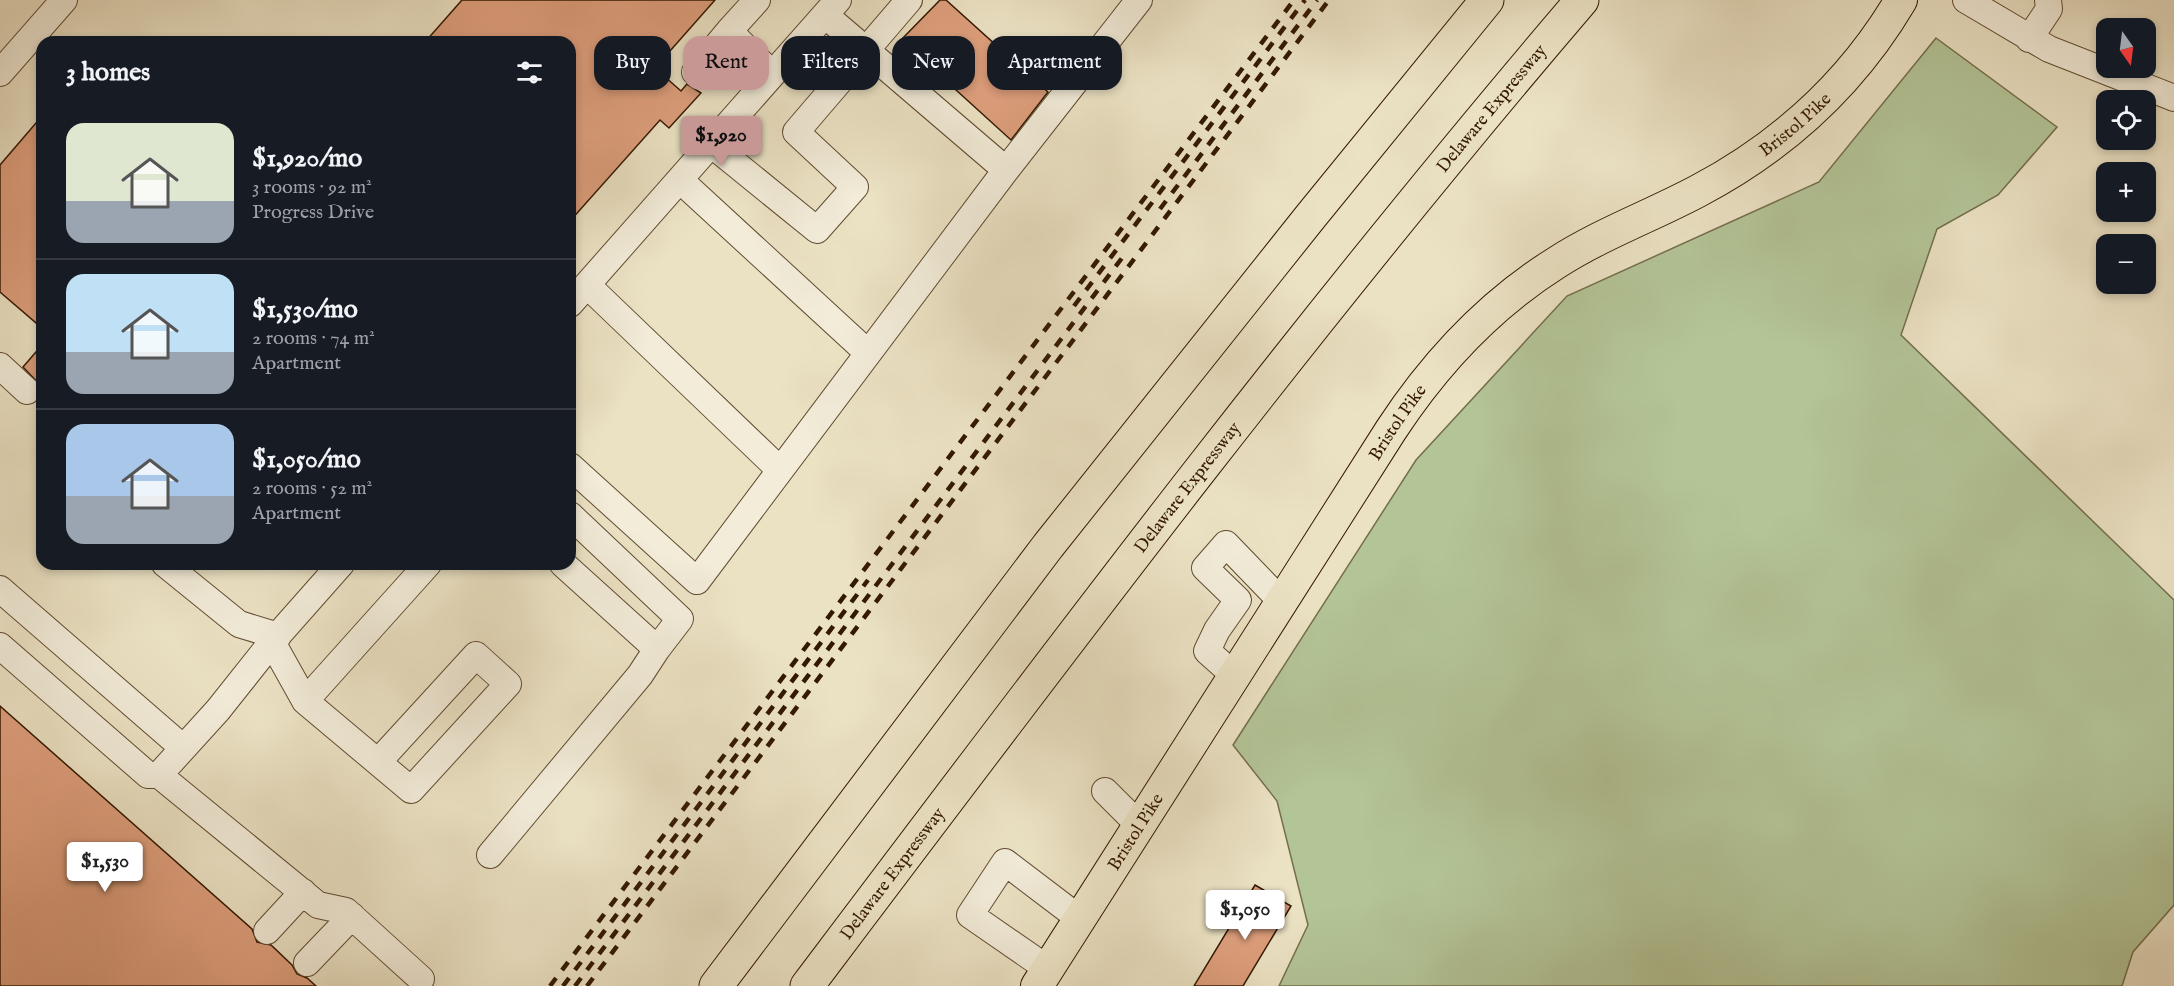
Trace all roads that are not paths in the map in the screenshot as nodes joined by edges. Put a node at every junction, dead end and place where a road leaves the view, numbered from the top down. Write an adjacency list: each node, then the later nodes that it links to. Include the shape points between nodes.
1 (64, 0): 12 (street)
2 (757, 0): 11 (street)
3 (909, 0): 15 (street)
4 (1139, 0): 24 (street)
5 (1487, 0): 58 (highway, via 1048,546)
6 (1582, 0): 59 (highway, Delaware Expressway, via 1224,438)
7 (1901, 0): 39 (main road, Bristol Pike, via 1857,65 1820,105 1776,142 1698,191 1556,262 1479,322 1440,362 1407,406)
8 (1966, 0): 16 (street)
9 (2048, 0): 16 (street, via 2049,9)
10 (831, 8): 14 (street); 20 (street)
11 (729, 31): 13 (street); 20 (street)
12 (40, 36)
13 (725, 36)
14 (854, 36)
15 (877, 36)
16 (2029, 39): 22 (street)
17 (36, 41): 19 (street)
18 (880, 63): 24 (street)
19 (0, 73)
20 (772, 74): 23 (street)
21 (831, 90): 23 (street, via 796,132 855,187 817,230)
22 (2174, 98)
23 (711, 144): 25 (street)
24 (1006, 170): 28 (street)
25 (680, 180): 26 (street); 28 (street)
26 (587, 285): 27 (street); 31 (street)
27 (576, 297)
28 (868, 353): 31 (street)
29 (0, 366): 30 (street)
30 (27, 391)
31 (780, 470): 32 (street, via 697,581)
32 (576, 471)
33 (576, 521): 42 (street, via 680,619)
34 (172, 570): 40 (street, via 239,624)
35 (336, 570): 40 (street)
36 (423, 570): 44 (street)
37 (570, 570): 42 (street)
38 (0, 589): 45 (street)
39 (1281, 601): 43 (main road, Bristol Pike); 43 (street, via 1226,544 1204,568 1238,600 1216,630 1207,651)
40 (275, 639): 44 (street); 45 (street, via 218,710)
41 (0, 646): 47 (street, via 148,775)
42 (657, 648): 50 (street, via 640,675)
43 (1234, 675): 49 (main road, Bristol Pike)
44 (305, 701): 46 (street)
45 (182, 747): 47 (street)
46 (378, 762): 46 (street, via 411,790 508,684 476,655)
47 (159, 775): 51 (street)
48 (1105, 790): 49 (street)
49 (1139, 825): 53 (main road, Bristol Pike)
50 (490, 855)
51 (303, 892): 52 (street, via 318,904); 54 (street)
52 (352, 916): 55 (street); 56 (street)
53 (1080, 918): 57 (main road, Bristol Pike); 57 (street, via 1005,862 970,915)
54 (267, 931)
55 (307, 963)
56 (421, 979)
57 (1047, 979)
58 (716, 986)
59 (807, 986)

